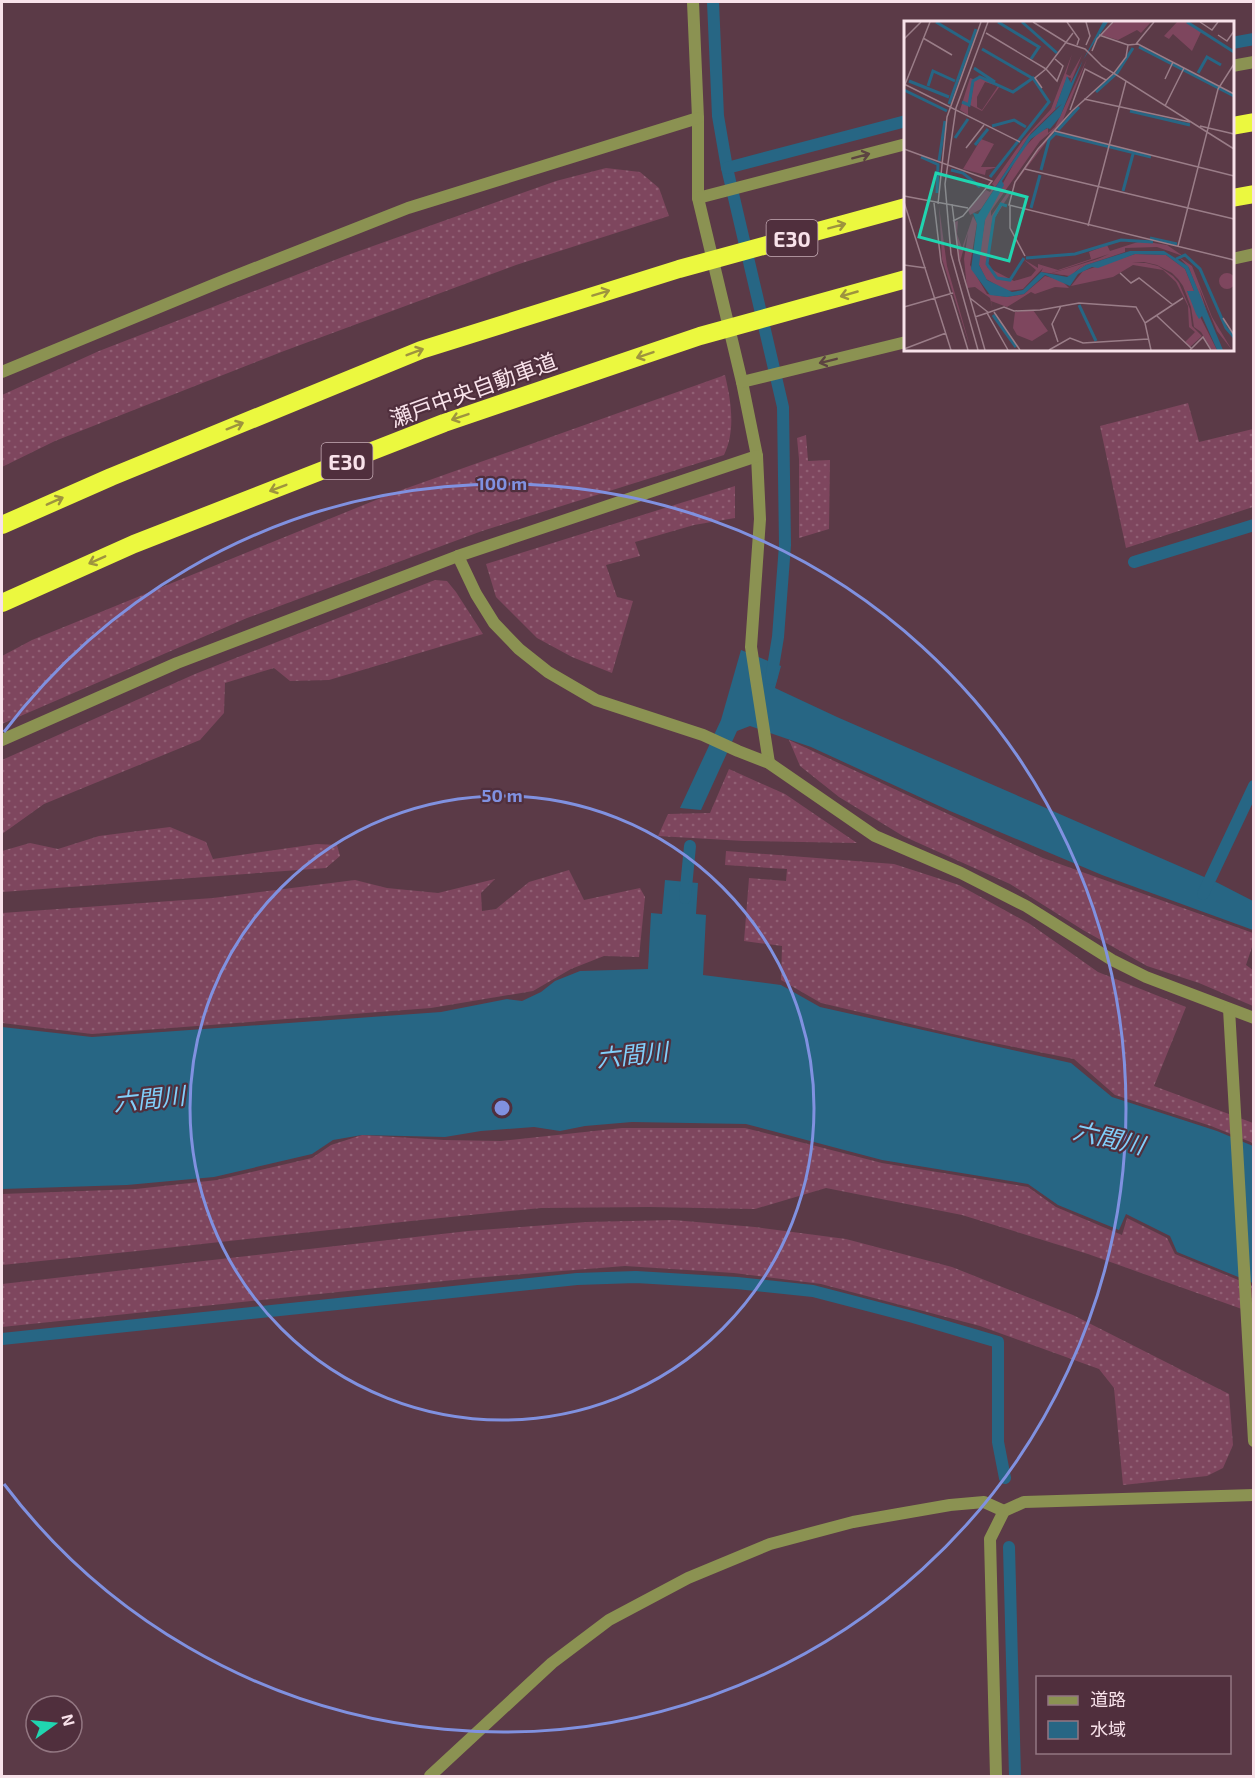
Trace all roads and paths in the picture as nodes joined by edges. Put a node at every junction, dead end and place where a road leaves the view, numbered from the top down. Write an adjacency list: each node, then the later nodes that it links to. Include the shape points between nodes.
1 (693, 2): 4 (street)
2 (1254, 62): 3 (street)
3 (1234, 66)
4 (698, 118): 9 (street); 16 (street, via 408,208)
5 (1254, 122): 6 (highway)
6 (1234, 126)
7 (904, 145): 9 (street, one-way to 7)
8 (1254, 194): 10 (highway)
9 (698, 198): 17 (street)
10 (1234, 198)
11 (904, 208): 19 (highway, E30, one-way to 11, via 421,350 679,269)
12 (1254, 254): 13 (street)
13 (1234, 259)
14 (904, 280): 21 (highway, 瀬戸中央自動車道 / E30, one-way to 21, via 700,336 444,423 134,544)
15 (904, 342): 17 (street, one-way to 17)
16 (2, 372)
17 (742, 382): 18 (street)
18 (757, 456): 20 (street); 23 (street, via 760,519 751,647)
19 (2, 525)
20 (458, 556): 22 (street, via 177,663); 23 (street, via 494,623 548,672 596,700 703,735)
21 (2, 603)
22 (2, 740)
23 (770, 763): 24 (street, via 875,836 1026,906 1146,977)
24 (1229, 1009): 25 (street); 26 (street)
25 (1254, 1018)
26 (1254, 1441)
27 (1254, 1495): 28 (street, via 1024,1502)
28 (1004, 1511): 29 (street, via 984,1502 852,1522 770,1544 688,1578 609,1620 552,1663); 30 (street, via 990,1539)
29 (430, 1776)
30 (996, 1776)

